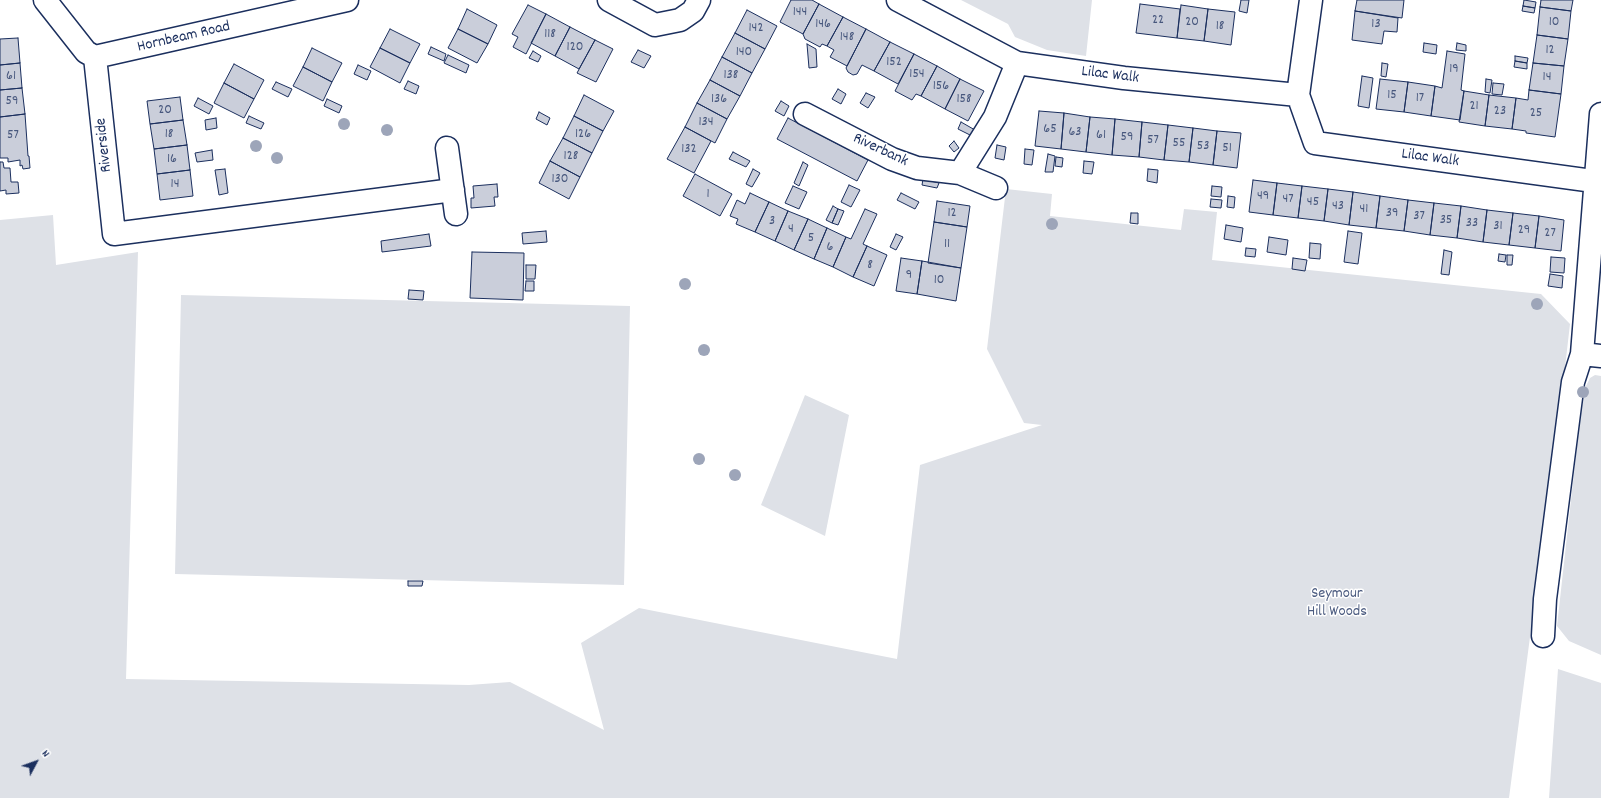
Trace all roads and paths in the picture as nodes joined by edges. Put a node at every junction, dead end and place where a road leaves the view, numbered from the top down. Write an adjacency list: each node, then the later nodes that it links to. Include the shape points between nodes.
1 (45, 0): 8 (street, via 86,52)
2 (346, 0): 7 (street, Hornbeam Road)
3 (609, 0): 4 (street, via 655,25 680,20 693,12)
4 (699, 0)
5 (898, 0): 9 (street)
6 (1311, 0): 10 (street, Lilac Walk)
7 (281, 8): 8 (street, Hornbeam Road)
8 (95, 57): 17 (street, Riverside, via 114,234)
9 (1017, 63): 10 (street, Lilac Walk, via 1124,78); 14 (street, via 995,117)
10 (1298, 95): 15 (street, Lilac Walk, via 1315,143)
11 (805, 114): 14 (street, Riverbank, via 892,159 917,168)
12 (1601, 114): 15 (street)
13 (447, 148): 17 (street)
14 (960, 173): 16 (street, Riverbank)
15 (1598, 182): 19 (street)
16 (996, 188)
17 (453, 190): 18 (street)
18 (456, 214)
19 (1591, 355): 20 (street, via 1573,382 1545,599)
20 (1543, 636)

